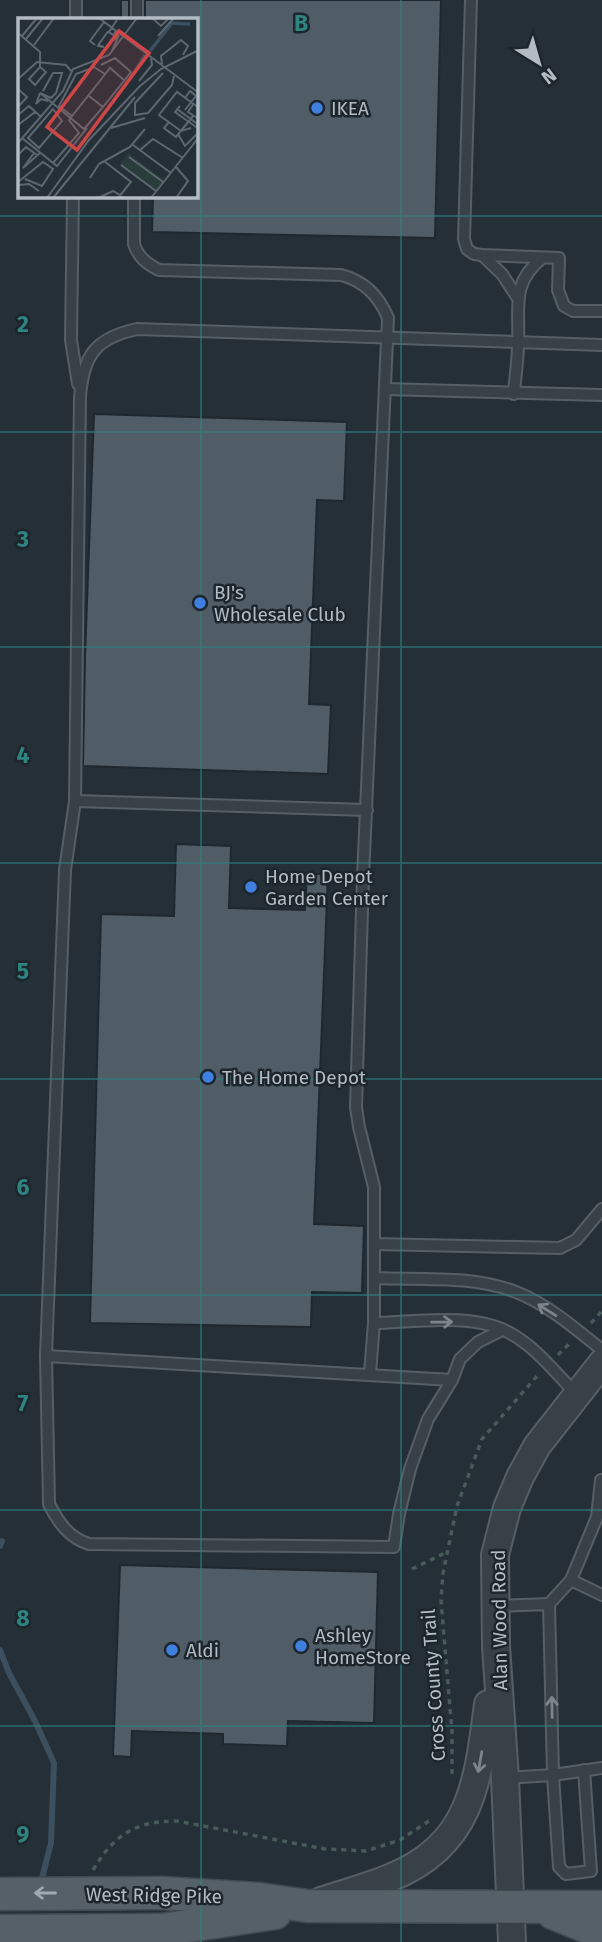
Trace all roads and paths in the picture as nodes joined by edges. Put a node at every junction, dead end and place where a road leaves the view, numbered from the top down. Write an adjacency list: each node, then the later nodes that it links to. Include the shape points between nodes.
1 (76, 0): 4 (lane)
2 (137, 0): 5 (lane)
3 (471, 0): 8 (lane, via 464,239 467,249)
4 (76, 18)
5 (137, 18)
6 (73, 198): 18 (lane, via 71,340)
7 (134, 198): 12 (lane, via 134,244 151,267 349,277 366,286 380,302 388,318)
8 (482, 255): 9 (lane); 10 (lane)
9 (541, 258): 10 (lane, via 530,267); 11 (lane, via 559,258 558,290 564,306 573,311)
10 (517, 297): 13 (lane)
11 (602, 311)
12 (389, 338): 13 (lane); 15 (lane); 18 (lane, via 136,328 117,335 86,360)
13 (519, 343): 14 (lane); 16 (lane)
14 (602, 345)
15 (385, 389): 16 (lane); 20 (lane)
16 (514, 394): 17 (lane)
17 (602, 395)
18 (80, 397): 19 (lane)
19 (75, 801): 20 (lane); 29 (lane, via 65,870)
20 (367, 810): 22 (lane, via 356,1107 374,1187)
21 (602, 1209): 22 (lane, via 576,1240 560,1248)
22 (375, 1244): 23 (lane)
23 (375, 1279): 25 (lane); 27 (lane, one-way to 23, via 517,1293 487,1284)
24 (602, 1311): 27 (path, Cross County Trail)
25 (374, 1323): 26 (lane, one-way to 26, via 456,1321); 32 (lane)
26 (502, 1329): 31 (lane); 33 (lane, via 466,1352)
27 (580, 1333): 28 (lane); 31 (path, Cross County Trail)
28 (602, 1350)
29 (46, 1356): 32 (lane); 33 (lane, via 49,1504 58,1523 89,1544 394,1547 418,1445)
30 (602, 1363): 34 (street, Alan Wood Road)
31 (548, 1365): 34 (lane); 36 (path, Cross County Trail, via 482,1439 457,1506)
32 (370, 1373): 33 (lane)
33 (452, 1380)
34 (577, 1395): 41 (street, Alan Wood Road, via 537,1446 507,1508 495,1555)
35 (601, 1480): 38 (lane, via 597,1517)
36 (447, 1552): 37 (path); 47 (path, Cross County Trail, via 441,1600 452,1732)
37 (412, 1569)
38 (571, 1580): 39 (lane); 40 (lane)
39 (602, 1595)
40 (549, 1604): 41 (lane); 45 (lane, one-way to 40)
41 (495, 1606): 42 (street, Alan Wood Road)
42 (496, 1646): 46 (street, Alan Wood Road); 51 (street, one-way to 51, via 475,1787 454,1832 394,1877)
43 (602, 1768): 44 (lane)
44 (584, 1770): 45 (lane); 45 (lane, via 591,1871 566,1874 559,1867)
45 (554, 1776): 46 (lane)
46 (505, 1778): 52 (street, Alan Wood Road)
47 (451, 1780)
48 (435, 1815): 49 (path, via 400,1840 366,1851 325,1849 177,1821 144,1824)
49 (119, 1837)
50 (0, 1894): 51 (main road, West Ridge Pike, one-way to 50, bridge, via 162,1893)
51 (307, 1906): 52 (main road, West Ridge Pike); 54 (main road, West Ridge Pike, bridge, via 162,1930)
52 (524, 1907): 53 (main road, West Ridge Pike); 55 (main road); 56 (street, Alan Wood Road)
53 (602, 1907)
54 (0, 1931)
55 (602, 1933)
56 (512, 1942)

